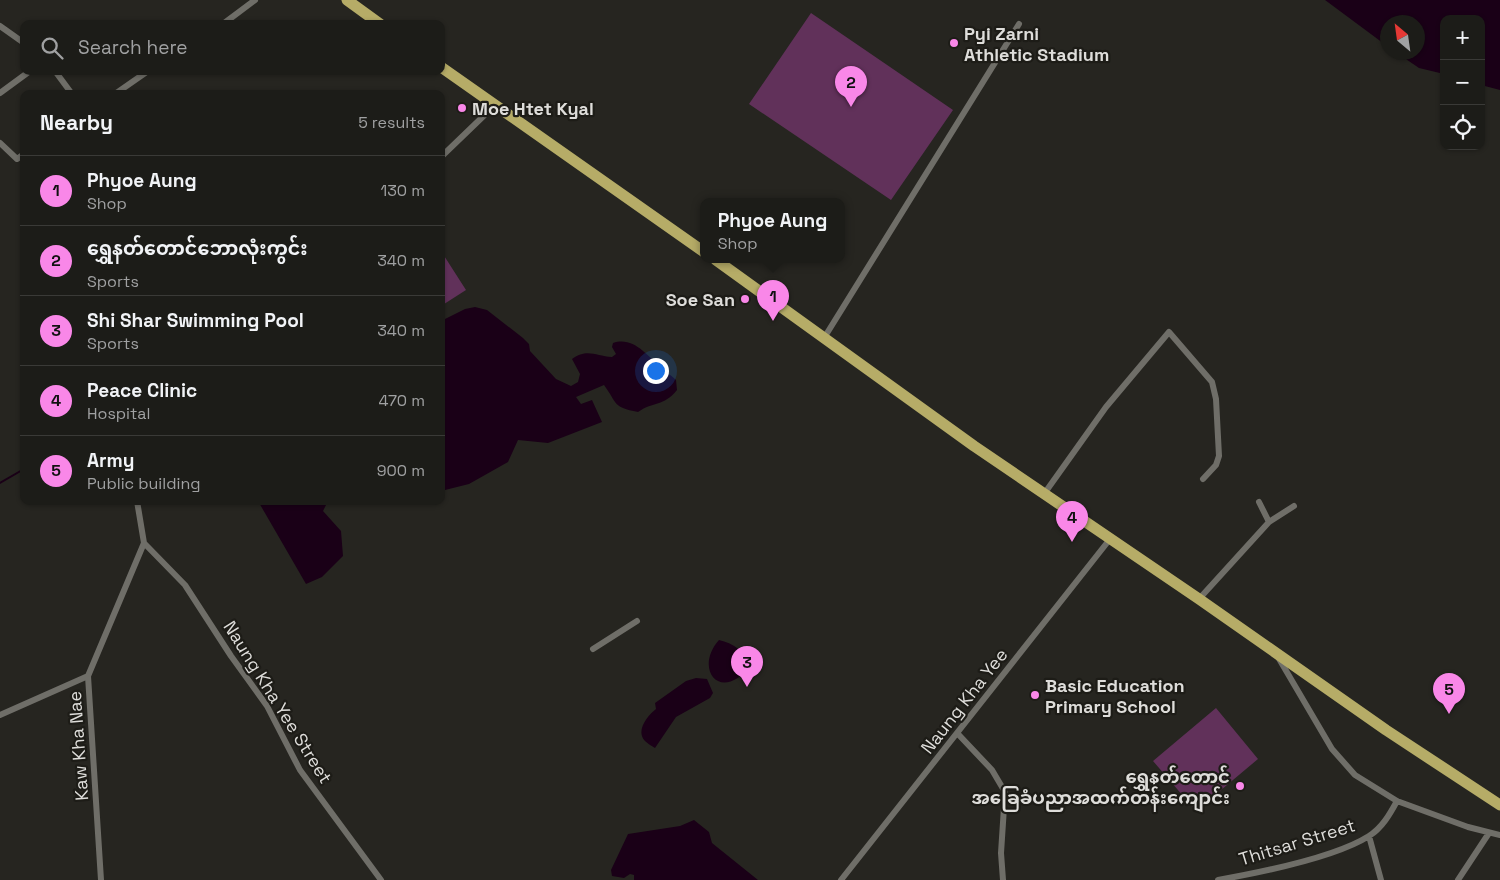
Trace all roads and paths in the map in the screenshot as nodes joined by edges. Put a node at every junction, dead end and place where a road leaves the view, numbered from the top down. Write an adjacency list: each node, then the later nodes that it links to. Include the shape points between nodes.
1 (256, 0): 3 (street)
2 (347, 0): 4 (highway)
3 (229, 20)
4 (374, 20)
5 (1019, 24): 21 (street)
6 (0, 26): 7 (street)
7 (20, 39)
8 (445, 70): 15 (highway)
9 (25, 75): 14 (street)
10 (58, 75): 12 (street)
11 (142, 75): 13 (street)
12 (69, 90)
13 (120, 90)
14 (0, 93)
15 (495, 105): 17 (street); 19 (highway)
16 (0, 143): 18 (street, via 17,158)
17 (445, 153)
18 (20, 156)
19 (700, 249)
20 (720, 263): 21 (highway)
21 (824, 338): 23 (highway)
22 (1203, 479): 23 (street, via 1216,465 1219,456 1216,399 1212,382 1169,332 1106,407)
23 (1044, 494): 28 (highway)
24 (1258, 502): 27 (street)
25 (138, 505): 29 (street)
26 (1294, 506): 27 (street)
27 (1269, 522): 30 (street)
28 (1110, 539): 30 (highway); 36 (street, Naung Kha Yee)
29 (144, 544): 34 (street, Kaw Kha Nae); 43 (street, Naung Kha Yee Street, via 186,585 267,706 300,770)
30 (1199, 599): 33 (highway)
31 (637, 621): 32 (street)
32 (593, 650)
33 (1276, 654): 37 (street, via 1332,749 1355,775); 38 (highway)
34 (88, 676): 35 (street); 42 (street, Kaw Kha Nae)
35 (0, 715)
36 (958, 734): 44 (street, Naung Kha Yee); 45 (street, via 992,770 1005,792 1001,853)
37 (1397, 800): 39 (street); 41 (street, Thitsar Street, via 1387,820)
38 (1500, 806)
39 (1489, 833): 40 (street); 48 (street)
40 (1500, 835)
41 (1369, 836): 46 (street, Thitsar Street, via 1298,862); 47 (street)
42 (101, 880)
43 (381, 880)
44 (841, 880)
45 (1003, 880)
46 (1223, 880)
47 (1381, 880)
48 (1458, 880)

